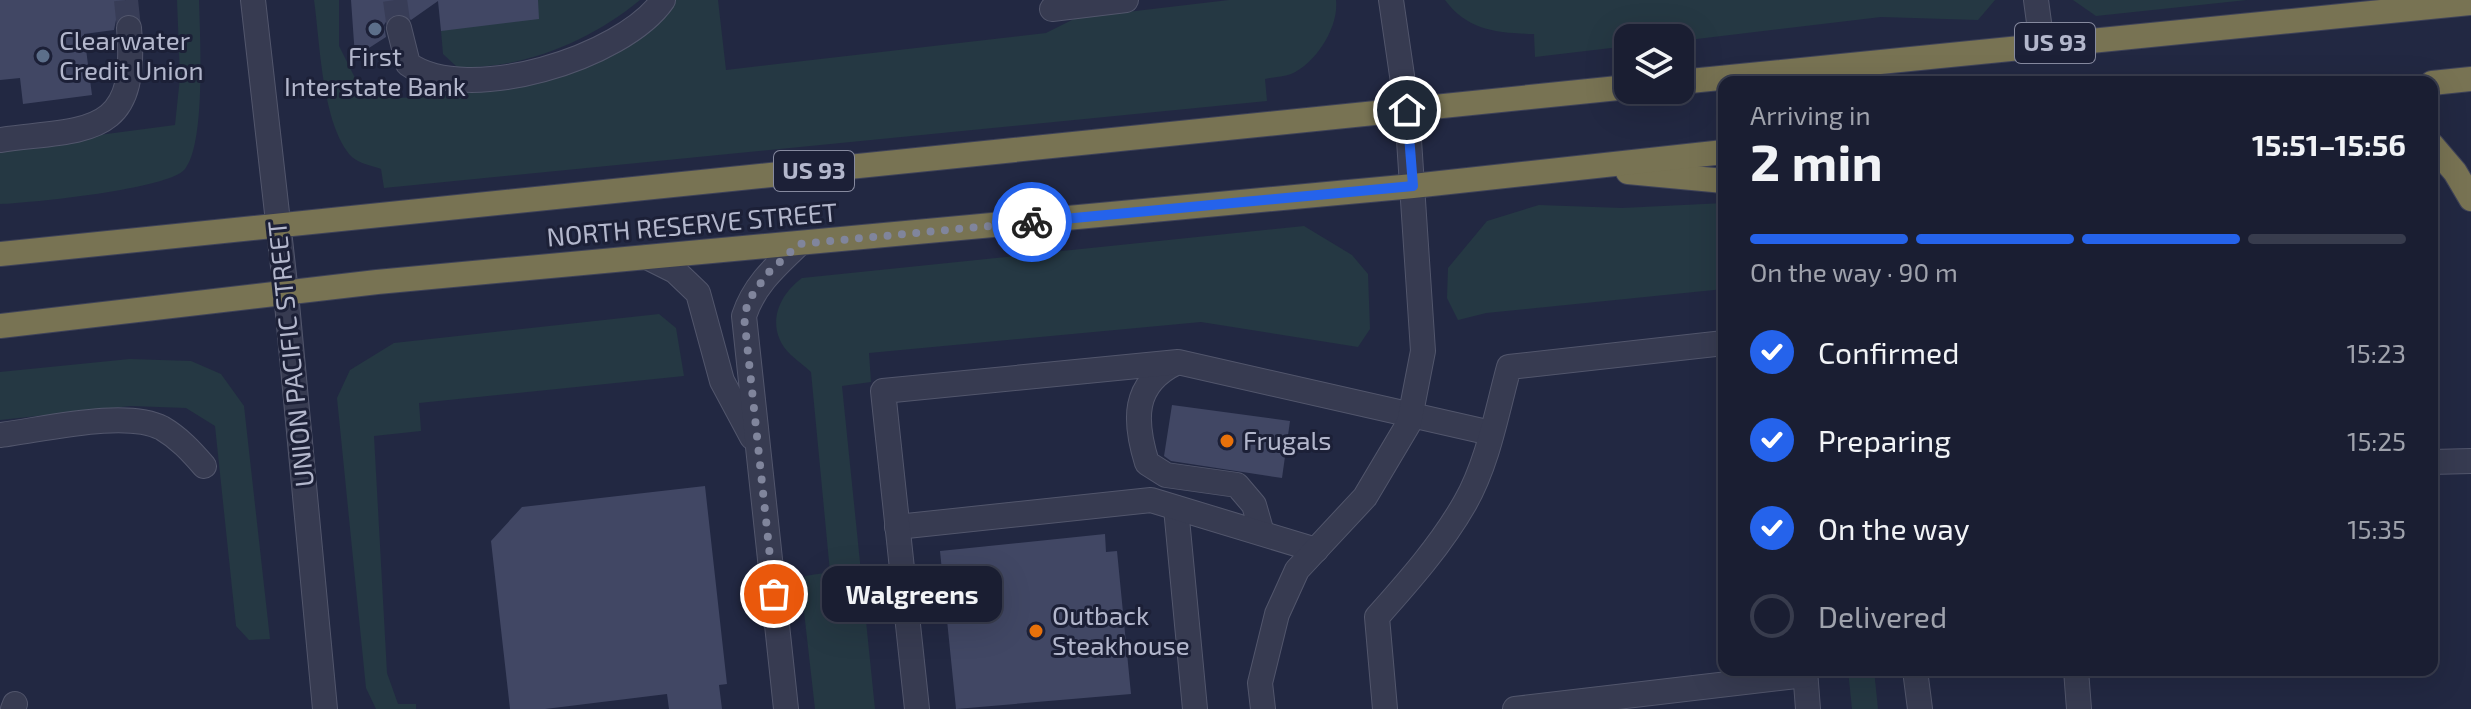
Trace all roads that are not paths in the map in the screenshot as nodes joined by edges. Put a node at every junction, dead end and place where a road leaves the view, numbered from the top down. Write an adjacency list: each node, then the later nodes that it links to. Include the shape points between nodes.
1 (253, 0): 25 (street, UNION PACIFIC STREET)
2 (663, 0): 9 (street, via 616,42 572,63 515,75 423,75 408,64)
3 (1126, 0): 7 (street)
4 (1391, 0): 17 (street)
5 (2036, 0): 10 (street)
6 (2471, 3): 10 (highway, US 93)
7 (1052, 9)
8 (129, 28): 18 (street, via 132,59 115,113 100,124)
9 (399, 28)
10 (2042, 45): 11 (highway, US 93)
11 (1739, 76)
12 (1718, 78): 14 (highway, US 93)
13 (2471, 79): 15 (highway)
14 (1694, 81)
15 (2438, 82)
16 (1614, 88): 17 (highway, NORTH RESERVE STREET / US 93)
17 (1407, 110): 23 (street); 25 (highway, NORTH RESERVE STREET / US 93)
18 (0, 140)
19 (2438, 152): 24 (highway)
20 (1718, 153): 21 (highway, NORTH RESERVE STREET)
21 (1577, 167): 22 (highway); 23 (highway, NORTH RESERVE STREET)
22 (1718, 180)
23 (1413, 186): 26 (highway, NORTH RESERVE STREET); 33 (street, via 1423,351)
24 (2471, 199)
25 (279, 226): 27 (highway, NORTH RESERVE STREET / US 93); 29 (street, UNION PACIFIC STREET)
26 (799, 244): 28 (highway, NORTH RESERVE STREET); 36 (street, via 767,274 744,316)
27 (0, 254)
28 (647, 257): 29 (highway, NORTH RESERVE STREET); 36 (street, via 675,271 698,293 722,381)
29 (286, 293): 30 (highway, NORTH RESERVE STREET); 48 (street, UNION PACIFIC STREET)
30 (0, 326)
31 (1718, 344): 34 (street, via 1509,367)
32 (1178, 362): 33 (street); 41 (street, via 883,391); 42 (street, via 1155,373 1143,392 1139,428 1147,463 1166,475 1237,485 1254,505)
33 (1411, 413): 34 (street); 43 (street, via 1365,497)
34 (1491, 433): 53 (street, via 1466,501 1425,562 1377,617)
35 (0, 435): 39 (street, via 137,420 172,435)
36 (759, 450): 49 (street)
37 (2471, 461): 38 (street)
38 (2438, 462)
39 (204, 466)
40 (1176, 508): 41 (street, via 1151,500); 42 (street); 51 (street)
41 (897, 527): 50 (street)
42 (1262, 533): 43 (street)
43 (1316, 550): 52 (street, via 1297,570 1277,614 1260,683)
44 (1781, 676): 54 (street)
45 (1805, 676): 55 (street)
46 (1916, 676): 56 (street)
47 (2076, 676): 57 (street)
48 (325, 709)
49 (786, 709)
50 (917, 709)
51 (1195, 709)
52 (1263, 709)
53 (1385, 709)
54 (1515, 709)
55 (1808, 709)
56 (1920, 709)
57 (2079, 709)

